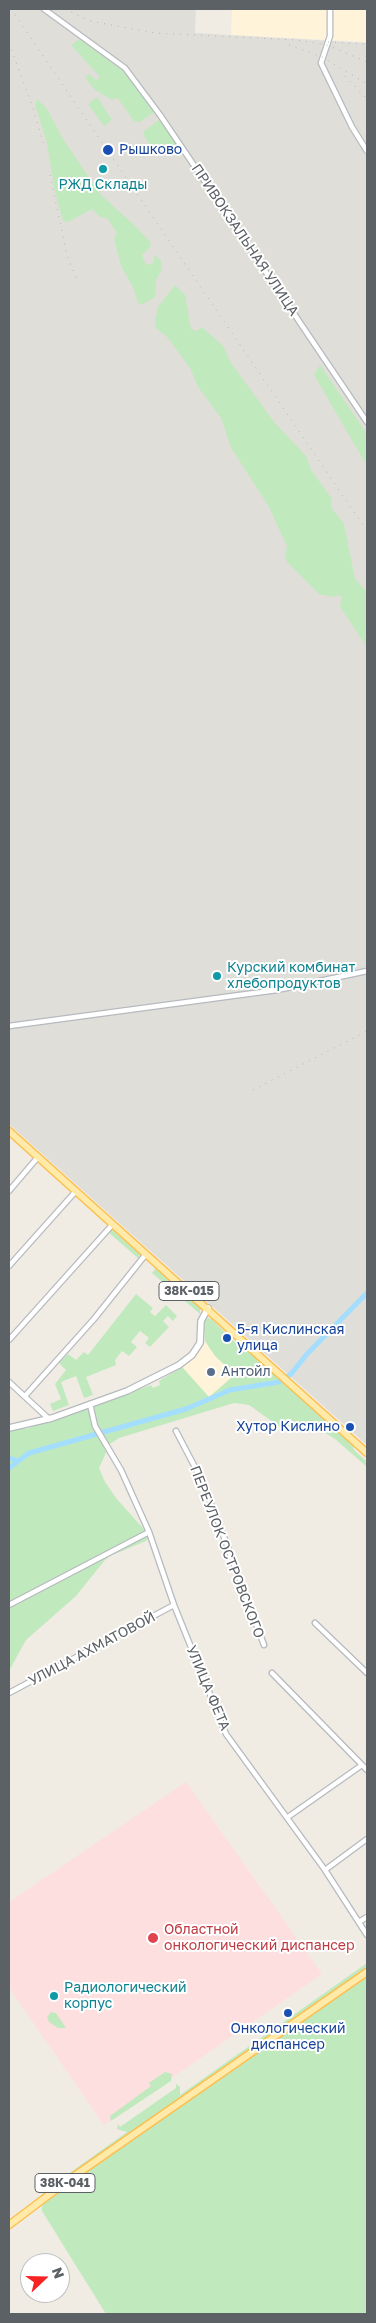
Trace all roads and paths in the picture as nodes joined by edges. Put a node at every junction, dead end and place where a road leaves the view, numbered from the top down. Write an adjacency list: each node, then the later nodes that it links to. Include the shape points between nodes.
1 (44, 9): 4 (street, ПРИВОКЗАЛЬНАЯ УЛИЦА, via 125,68)
2 (330, 9): 3 (street, via 330,36 321,63)
3 (367, 151)
4 (367, 422)
5 (367, 971): 6 (street, via 277,990)
6 (9, 1026)
7 (9, 1131): 8 (main road, 38К-015)
8 (38, 1157): 9 (street); 10 (main road, 38К-015)
9 (9, 1191)
10 (76, 1191): 11 (main road, 38К-015); 13 (street)
11 (113, 1224): 12 (main road, 38К-015); 15 (street)
12 (146, 1254): 14 (main road, 38К-015); 17 (street, via 94,1319)
13 (9, 1266)
14 (208, 1308): 18 (street, via 201,1321 200,1343 179,1366); 22 (main road, 38К-015)
15 (9, 1340)
16 (9, 1382): 17 (street)
17 (25, 1396): 19 (street)
18 (90, 1404): 19 (street); 23 (street, УЛИЦА ФЕТА, via 96,1426)
19 (49, 1419): 20 (street)
20 (9, 1428)
21 (176, 1432): 27 (street, ПЕРЕУЛОК ОСТРОВСКОГО, via 218,1521)
22 (367, 1453)
23 (149, 1532): 24 (street); 25 (street, УЛИЦА ФЕТА)
24 (9, 1604)
25 (174, 1605): 30 (street, УЛИЦА АХМАТОВОЙ); 33 (street, УЛИЦА ФЕТА, via 226,1734)
26 (315, 1623): 29 (street)
27 (264, 1645)
28 (272, 1673): 31 (street)
29 (367, 1674)
30 (9, 1693)
31 (362, 1765): 32 (street); 33 (street)
32 (367, 1770)
33 (288, 1817): 35 (street, УЛИЦА ФЕТА)
34 (367, 1839): 35 (street)
35 (325, 1870): 37 (street, УЛИЦА ФЕТА)
36 (367, 1917): 37 (street)
37 (359, 1922): 38 (street, УЛИЦА ФЕТА)
38 (367, 1935)
39 (367, 1972): 40 (main road, 38К-041, via 85,2168)
40 (9, 2225)

